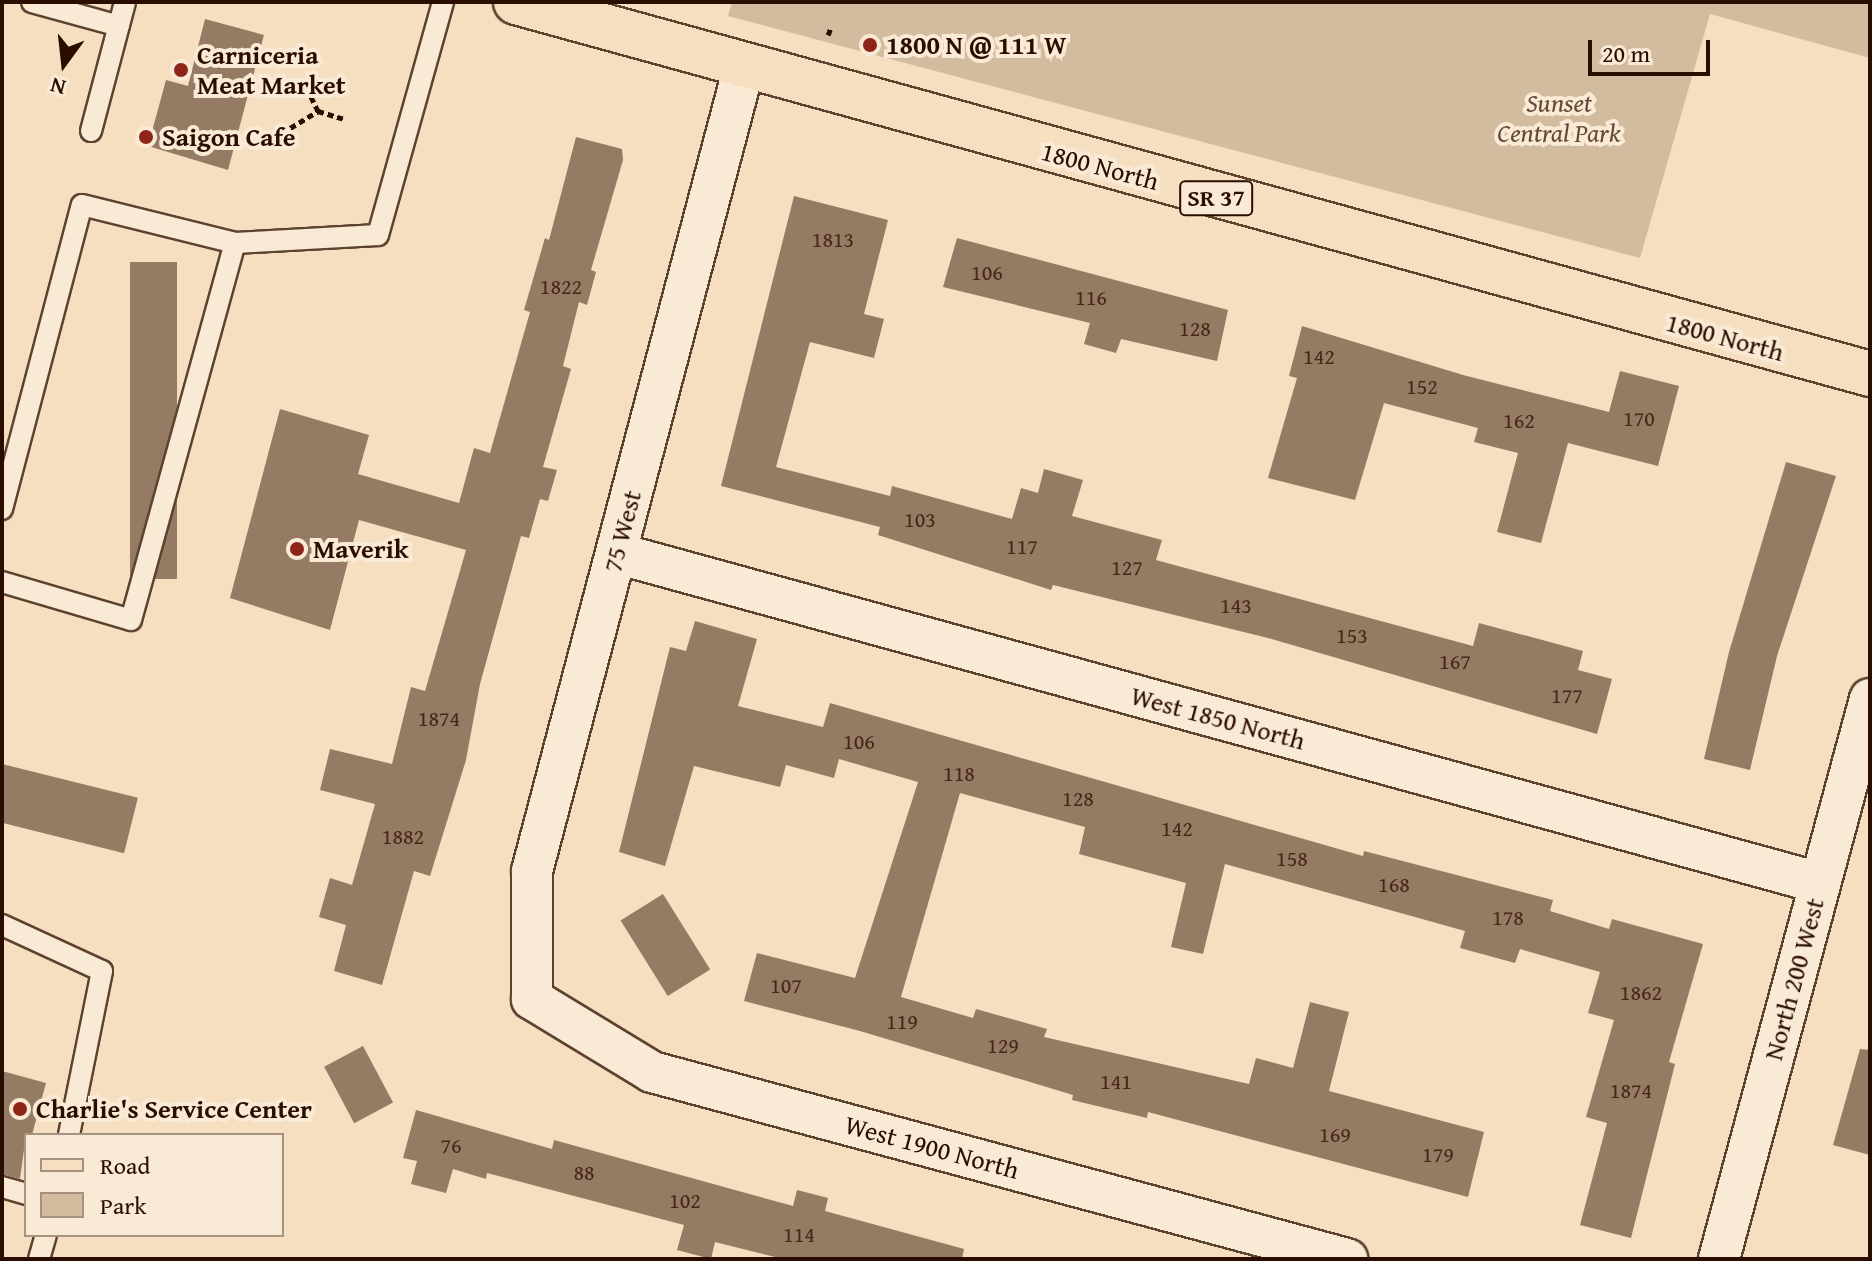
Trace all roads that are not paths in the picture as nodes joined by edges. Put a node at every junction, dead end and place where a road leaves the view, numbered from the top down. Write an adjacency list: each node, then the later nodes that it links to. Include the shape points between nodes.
1 (32, 2): 5 (lane)
2 (125, 2): 5 (lane)
3 (443, 2): 8 (lane, via 378,235)
4 (516, 2): 6 (main road, 1800 North / SR 37)
5 (119, 26): 7 (lane)
6 (744, 67): 9 (main road, 1800 North / SR 37); 11 (street, 75 West)
7 (91, 131)
8 (235, 243): 10 (lane, via 82,205); 12 (lane, via 131,620)
9 (1870, 374)
10 (2, 509)
11 (616, 553): 14 (street, West 1850 North); 16 (street, 75 West, via 532,871)
12 (2, 582)
13 (1870, 699): 14 (street, North 200 West)
14 (1820, 883): 23 (street, North 200 West)
15 (2, 925): 17 (lane, via 102,971)
16 (532, 999): 22 (street, West 1900 North, via 652,1072)
17 (69, 1133)
18 (2, 1187): 19 (lane)
19 (24, 1193)
20 (45, 1237): 21 (lane)
21 (39, 1259)
22 (1347, 1259)
23 (1719, 1259)

